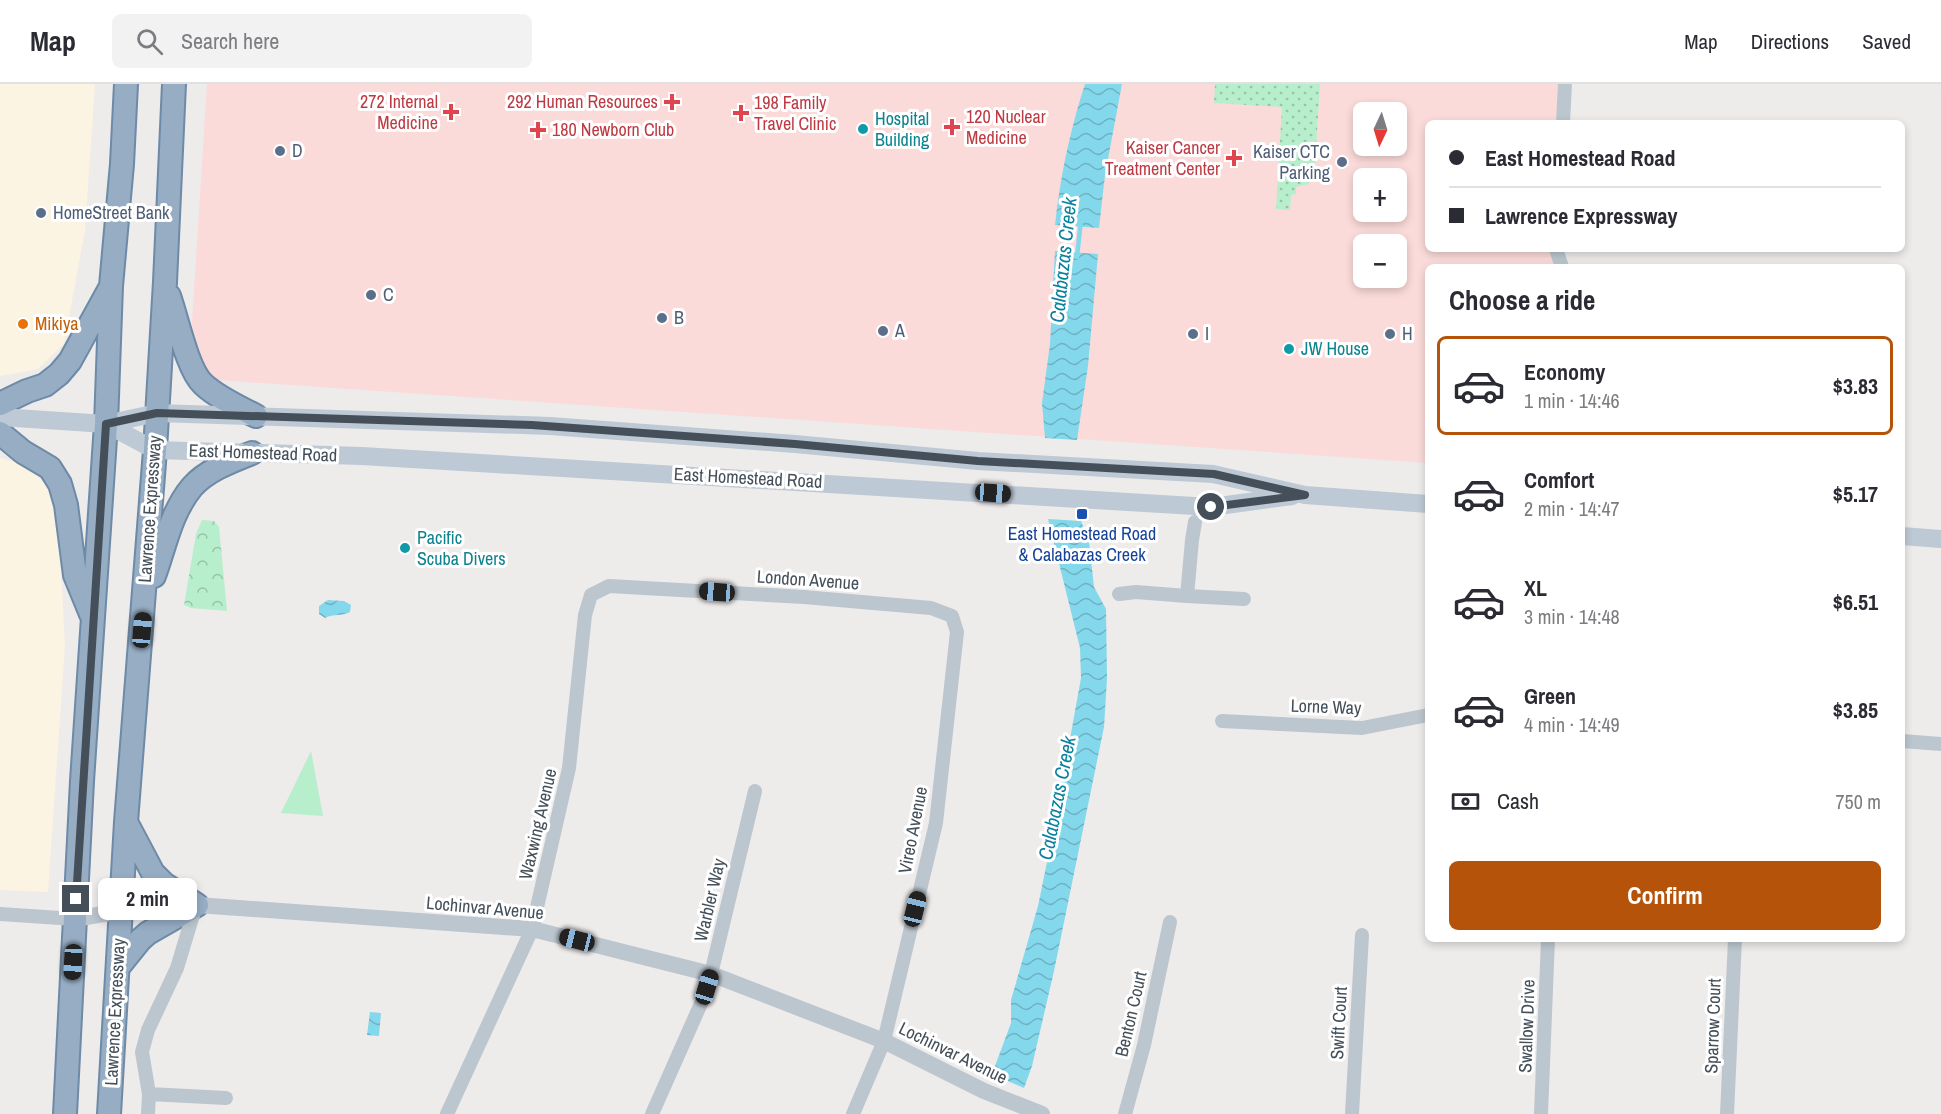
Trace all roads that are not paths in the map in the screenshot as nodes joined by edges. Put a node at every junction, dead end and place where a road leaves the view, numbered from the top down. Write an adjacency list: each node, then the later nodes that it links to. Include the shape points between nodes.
1 (126, 84): 6 (highway)
2 (174, 84): 5 (highway, Lawrence Expressway)
3 (1565, 84): 4 (street)
4 (1563, 120)
5 (165, 282): 8 (highway, Lawrence Expressway); 10 (highway, via 198,377 211,391)
6 (111, 286): 7 (highway, via 59,374 45,385); 11 (highway)
7 (0, 404)
8 (157, 413): 10 (main road, East Homestead Road); 11 (main road, East Homestead Road); 13 (highway, Lawrence Expressway)
9 (0, 417): 11 (main road)
10 (256, 417): 15 (main road, East Homestead Road, via 515,424 997,462 1214,474)
11 (106, 424): 13 (main road, East Homestead Road); 26 (highway)
12 (0, 433): 26 (highway, via 50,468 60,484 75,575)
13 (155, 450): 14 (main road, East Homestead Road); 24 (highway, Lawrence Expressway)
14 (252, 453): 15 (main road, East Homestead Road, via 374,456 1211,507); 24 (highway, via 223,465 194,485 176,510)
15 (1305, 495): 16 (main road, East Homestead Road)
16 (1425, 504)
17 (1195, 522): 22 (street)
18 (1905, 537): 19 (main road)
19 (1941, 539)
20 (1119, 594): 22 (street)
21 (591, 595): 25 (street, London Avenue, via 609,585 931,608); 38 (street, Waxwing Avenue, via 585,615 569,768)
22 (1187, 596): 23 (street)
23 (1244, 599)
24 (143, 609): 32 (highway, Lawrence Expressway)
25 (952, 616): 44 (street, Vireo Avenue, via 957,632 936,823)
26 (94, 620): 36 (highway)
27 (1425, 717): 28 (street, Lorne Way, via 1362,728)
28 (1222, 721)
29 (1905, 741): 30 (street)
30 (1941, 744)
31 (755, 791): 43 (street, Warbler Way)
32 (126, 822): 33 (highway, via 153,873); 34 (highway, Lawrence Expressway)
33 (196, 905): 34 (street, Lochinvar Avenue, via 148,906); 38 (street, Lochinvar Avenue); 42 (highway, via 148,933); 45 (street, via 177,968 148,1029 142,1052)
34 (120, 912): 36 (street, Lochinvar Avenue); 42 (highway, Lawrence Expressway)
35 (0, 914): 36 (street, Lochinvar Avenue)
36 (75, 919): 47 (highway)
37 (1170, 922): 54 (street, Benton Court)
38 (532, 929): 43 (street, Lochinvar Avenue); 50 (street, Waxwing Avenue)
39 (1362, 935): 55 (street, Swift Court)
40 (1548, 942): 56 (street, Swallow Drive)
41 (1735, 942): 57 (street, Sparrow Court)
42 (119, 966): 48 (highway, Lawrence Expressway)
43 (711, 974): 44 (street, Lochinvar Avenue); 51 (street, Warbler Way)
44 (884, 1041): 52 (street, Vireo Avenue); 53 (street, Lochinvar Avenue, via 984,1091)
45 (149, 1094): 46 (street); 49 (street)
46 (226, 1098)
47 (65, 1114)
48 (110, 1114)
49 (148, 1114)
50 (447, 1114)
51 (652, 1114)
52 (852, 1114)
53 (1042, 1114)
54 (1125, 1114)
55 (1352, 1114)
56 (1541, 1114)
57 (1727, 1114)

